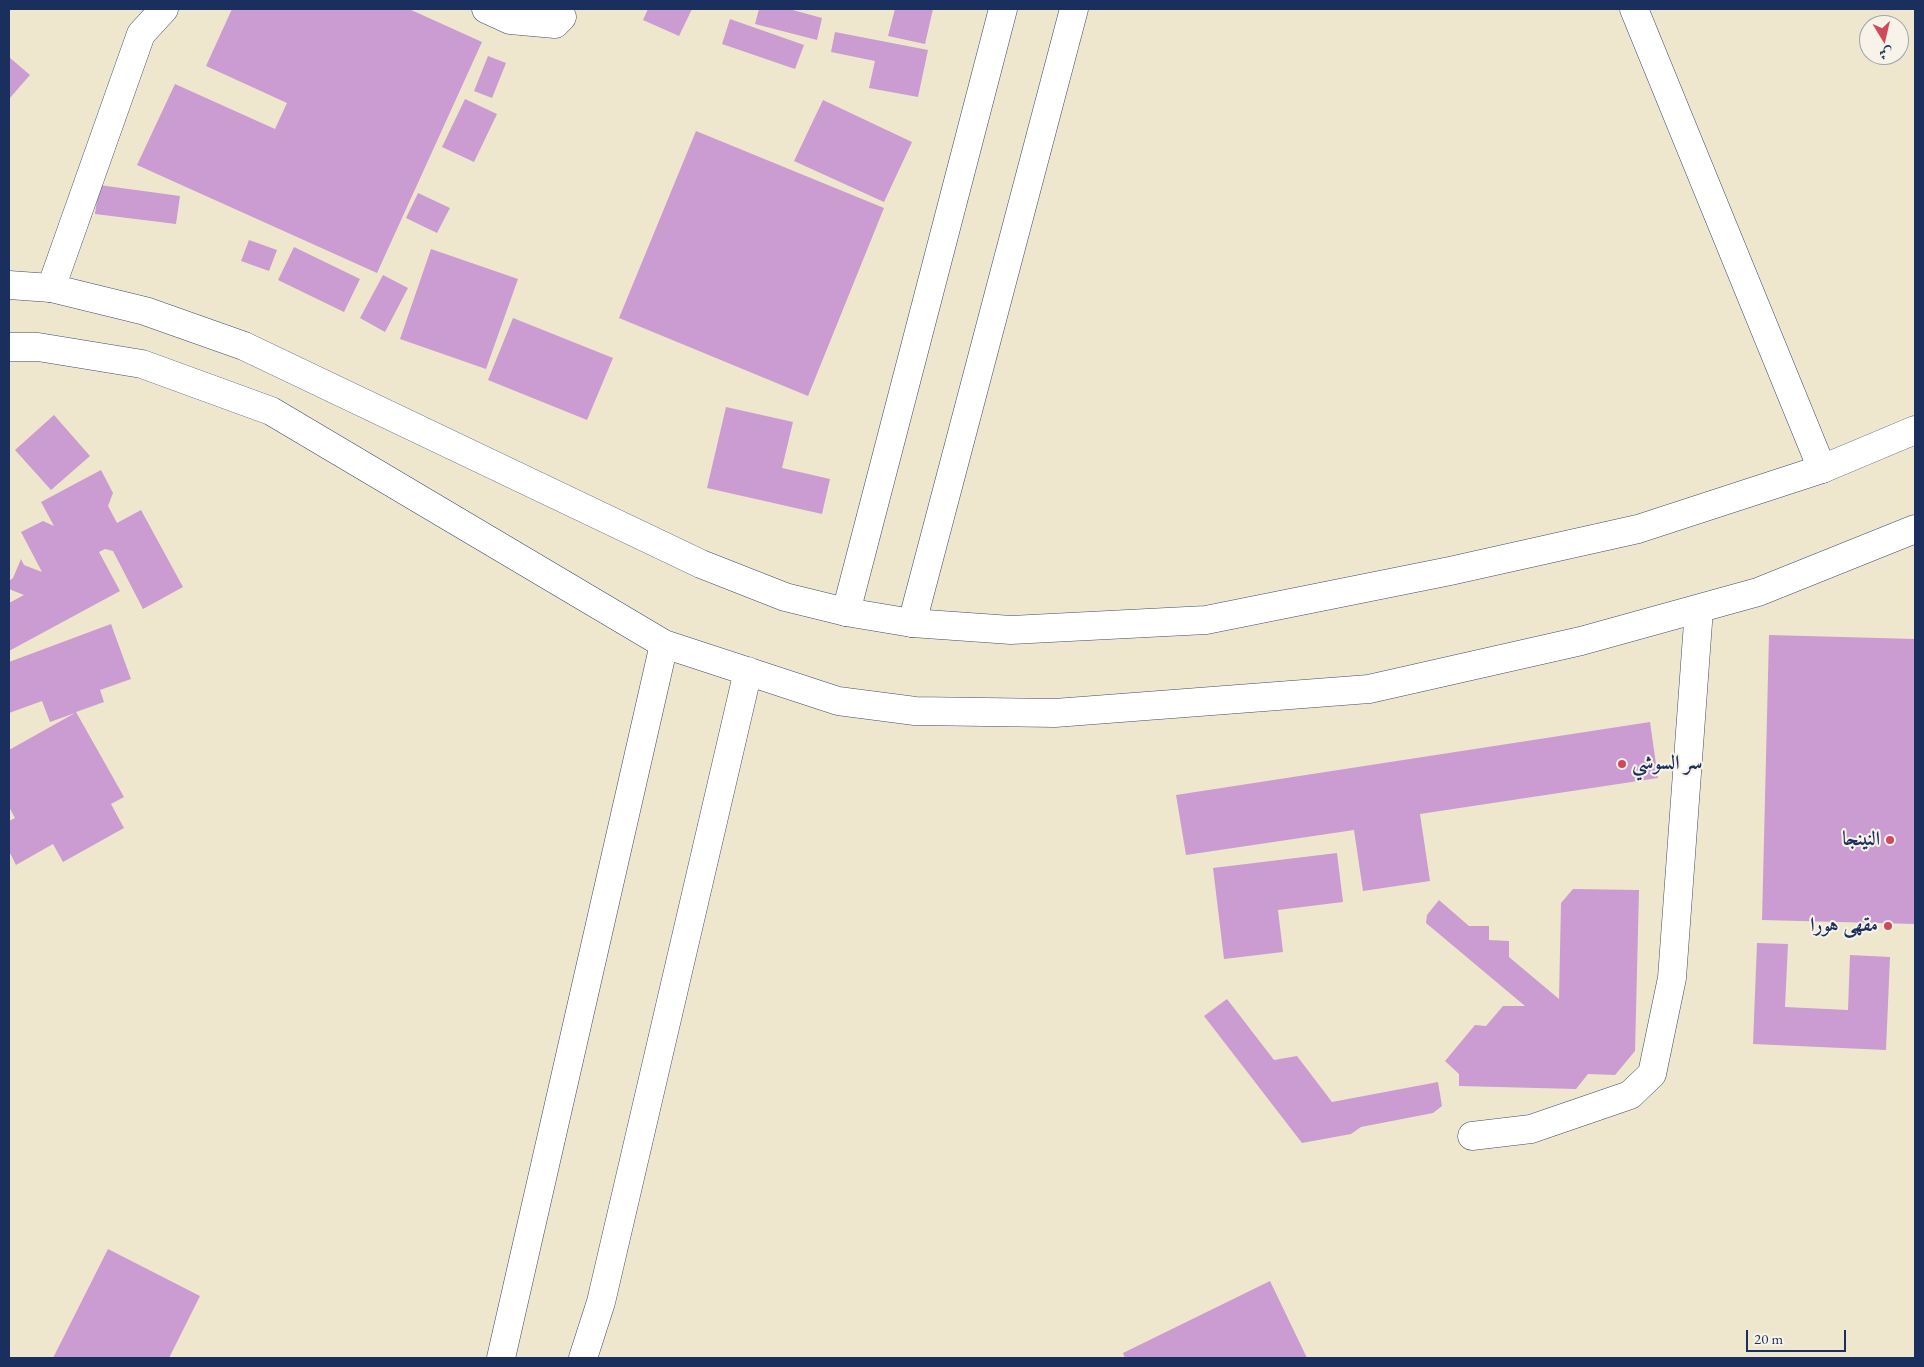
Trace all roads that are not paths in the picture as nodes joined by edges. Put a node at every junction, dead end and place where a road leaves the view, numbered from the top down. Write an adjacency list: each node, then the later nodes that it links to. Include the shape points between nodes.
1 (164, 9): 8 (street, via 141,34)
2 (486, 9): 3 (street, via 510,20 555,24 562,17)
3 (558, 9)
4 (1003, 9): 14 (street)
5 (1074, 9): 15 (street)
6 (1634, 9): 11 (street)
7 (9, 285): 8 (street)
8 (51, 288): 14 (street, via 145,311 244,346 700,564 785,597)
9 (9, 347): 16 (street, via 38,347 142,364 271,411)
10 (1915, 430): 11 (street)
11 (1822, 469): 15 (street, via 1638,528 1450,571 1206,620 1011,630)
12 (1915, 529): 13 (street, via 1758,592)
13 (1700, 609): 17 (street, via 1581,641 1369,689 1055,713 915,711 838,701); 18 (street, via 1672,978 1652,1074 1630,1094 1531,1129)
14 (846, 612): 15 (street)
15 (912, 623)
16 (664, 644): 17 (street); 19 (street)
17 (748, 671): 20 (street, via 601,1302)
18 (1472, 1136)
19 (501, 1358)
20 (583, 1358)

